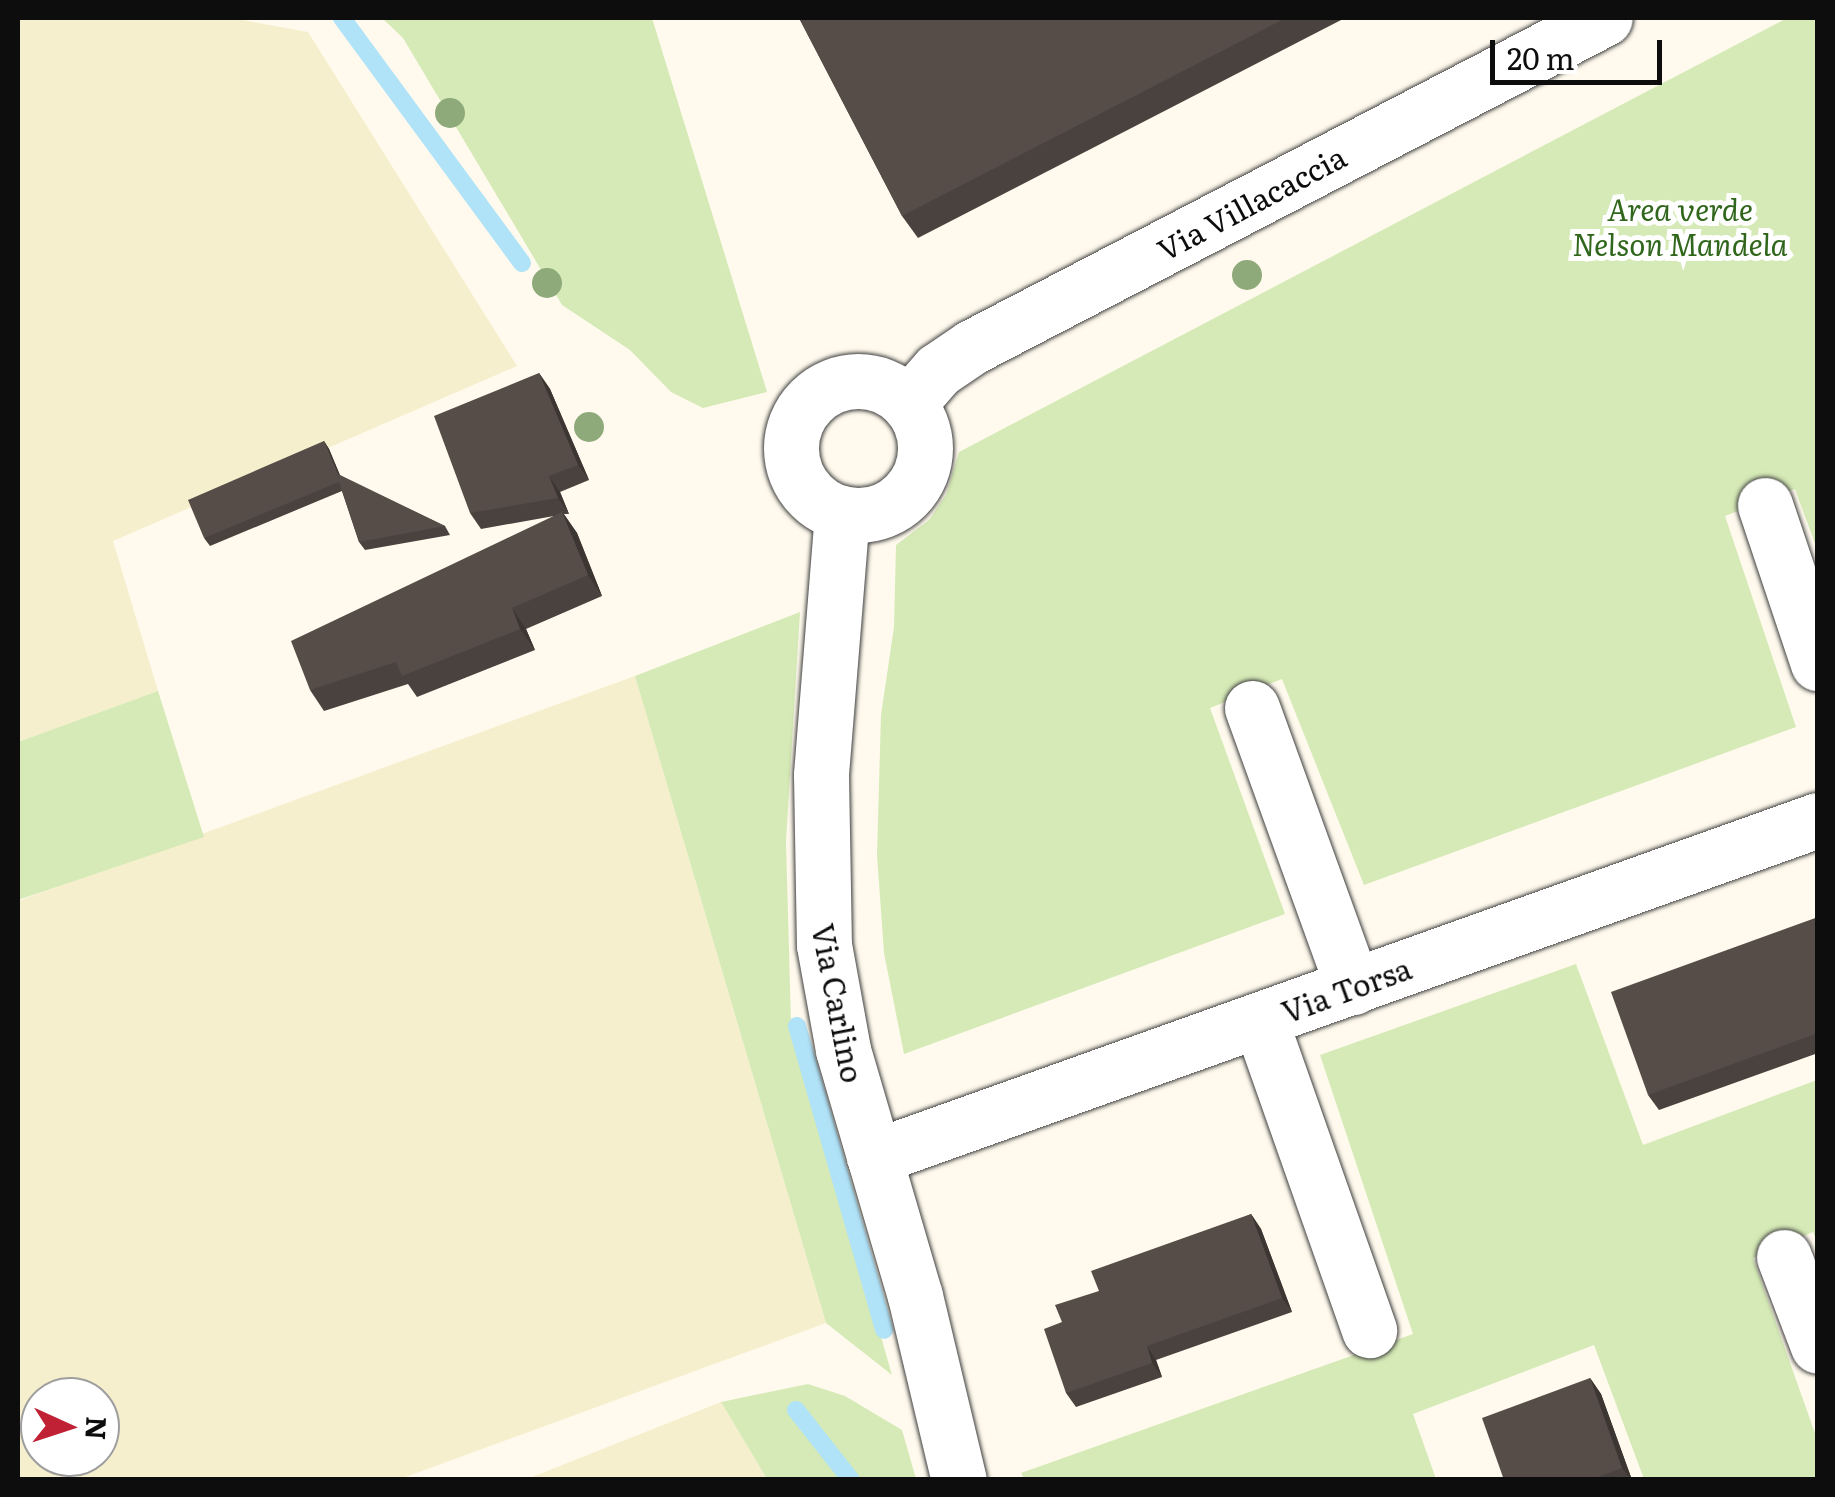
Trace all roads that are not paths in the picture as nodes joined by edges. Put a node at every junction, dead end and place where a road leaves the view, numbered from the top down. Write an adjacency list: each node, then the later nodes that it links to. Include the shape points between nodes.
1 (1605, 18): 2 (street, Via Villacaccia, via 972,348 938,370)
2 (908, 403): 4 (street, via 925,442 915,483 883,510); 4 (street, via 870,381 848,382 826,388 797,418 791,458 798,477 823,505)
3 (1765, 506): 5 (street)
4 (842, 513): 10 (street, Via Carlino, via 818,854 827,962)
5 (1818, 663)
6 (1252, 708): 8 (street)
7 (1818, 820): 8 (street, Via Torsa)
8 (1353, 986): 9 (street, Via Torsa)
9 (1260, 1020): 10 (street, Via Torsa); 12 (street)
10 (874, 1157): 14 (street, Via Carlino)
11 (1784, 1257): 13 (street)
12 (1369, 1330)
13 (1818, 1346)
14 (959, 1480)

